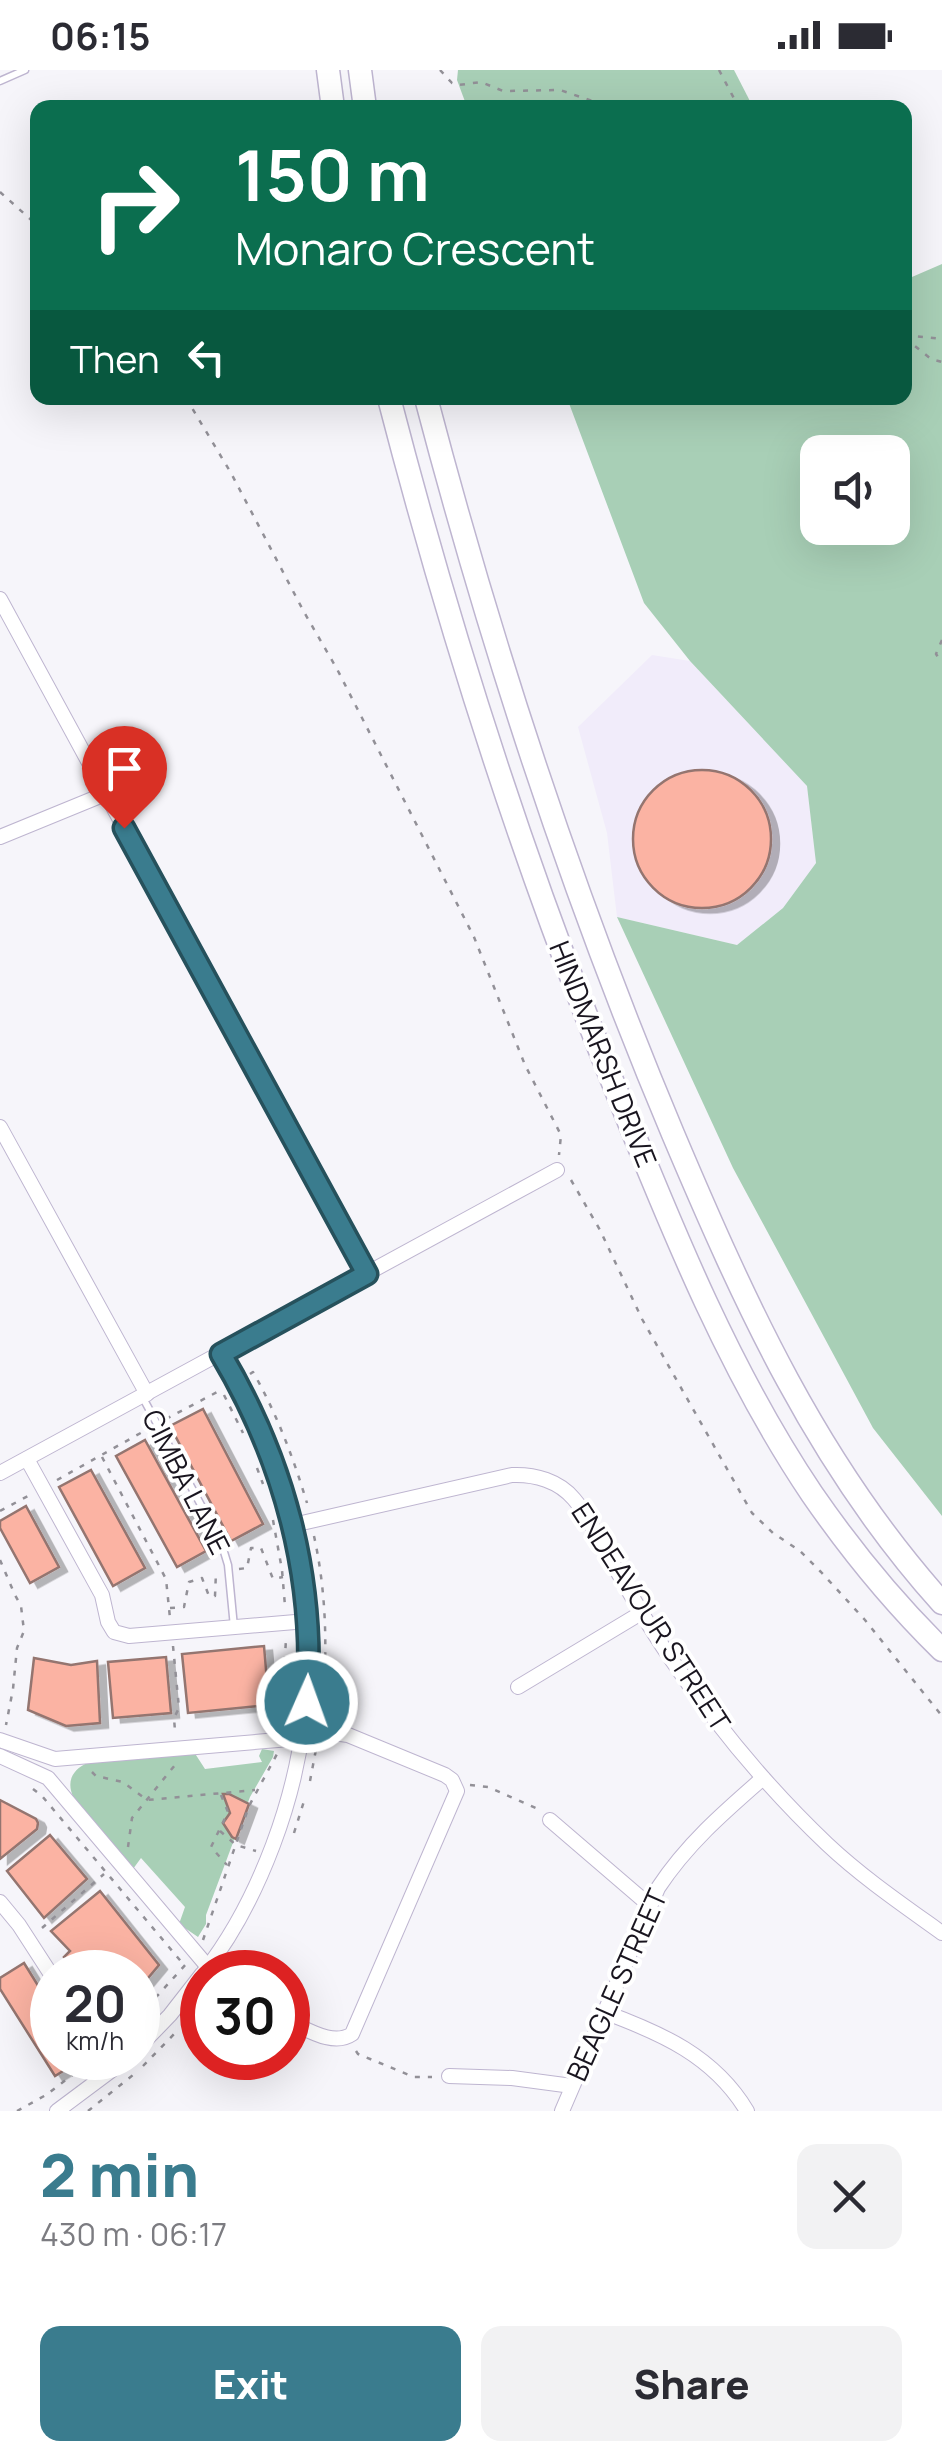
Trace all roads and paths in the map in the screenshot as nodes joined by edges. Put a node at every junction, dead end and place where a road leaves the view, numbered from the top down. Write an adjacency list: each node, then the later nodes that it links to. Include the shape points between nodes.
1 (24, 70): 6 (lane)
2 (328, 70): 7 (main road)
3 (360, 70): 8 (main road)
4 (440, 70): 9 (path, via 452,84 560,90)
5 (719, 70): 10 (path)
6 (0, 81)
7 (331, 100)
8 (363, 100)
9 (589, 100)
10 (735, 100)
11 (0, 192): 12 (path)
12 (30, 219)
13 (912, 336): 14 (path)
14 (942, 338)
15 (912, 342): 16 (path)
16 (942, 362)
17 (190, 405): 26 (path, via 474,937 561,1135)
18 (391, 405): 50 (main road, HINDMARSH DRIVE, via 512,813 665,1207 735,1360 794,1466 854,1550)
19 (428, 405): 44 (main road, HINDMARSH DRIVE, via 539,783 701,1201 810,1423)
20 (0, 599): 23 (street)
21 (942, 640): 22 (path, via 936,654)
22 (942, 663)
23 (105, 794): 24 (street); 27 (street)
24 (0, 837)
25 (0, 1127): 31 (street)
26 (557, 1170): 27 (street); 52 (path, via 572,1180 752,1513 821,1572)
27 (367, 1274): 28 (street)
28 (221, 1354): 30 (street); 31 (street)
29 (253, 1372): 30 (path)
30 (237, 1380): 42 (street, via 271,1454)
31 (144, 1395): 32 (lane, CIMBA LANE); 35 (street)
32 (157, 1424): 33 (path, via 221,1389); 34 (path); 48 (lane, CIMBA LANE, via 227,1557)
33 (243, 1434)
34 (101, 1455): 38 (path); 49 (path, via 166,1580)
35 (28, 1459): 37 (street); 38 (street)
36 (256, 1464): 39 (path)
37 (0, 1473)
38 (43, 1487): 41 (path); 49 (street, via 102,1596 114,1632)
39 (266, 1492)
40 (270, 1507): 47 (path)
41 (0, 1511)
42 (293, 1525): 45 (street, ENDEAVOUR STREET, via 506,1476 540,1477 574,1499); 46 (street)
43 (0, 1560): 54 (path, via 22,1606 24,1631)
44 (942, 1603)
45 (641, 1613): 51 (street); 59 (street, ENDEAVOUR STREET)
46 (307, 1621): 47 (street); 53 (street)
47 (286, 1623): 48 (street); 55 (path)
48 (234, 1627): 49 (street)
49 (172, 1633): 56 (path, via 179,1708)
50 (942, 1650)
51 (518, 1688)
52 (942, 1716)
53 (303, 1733): 55 (street); 67 (street); 85 (street, via 348,1735 445,1775 457,1791 352,2034 335,2040)
54 (0, 1740): 58 (street, via 47,1758)
55 (279, 1740): 56 (street); 61 (path)
56 (174, 1742): 58 (street); 63 (path, via 176,1764)
57 (0, 1756): 68 (street, via 48,1778)
58 (91, 1756): 63 (path, via 94,1775 124,1782)
59 (763, 1778): 72 (street, BEAGLE STREET, via 684,1850); 74 (street, ENDEAVOUR STREET, via 827,1844)
60 (26, 1784): 70 (path)
61 (258, 1790): 62 (path); 66 (path)
62 (221, 1794): 63 (path); 65 (path, via 228,1812)
63 (148, 1800): 68 (path, via 132,1818 128,1854)
64 (550, 1820): 72 (street)
65 (219, 1830): 66 (path); 69 (path, via 210,1847)
66 (236, 1844): 67 (path); 69 (path)
67 (269, 1855): 78 (street)
68 (119, 1861): 76 (street)
69 (228, 1866): 77 (path)
70 (106, 1872): 73 (path); 79 (path)
71 (0, 1902): 75 (street)
72 (649, 1905): 83 (street, BEAGLE STREET)
73 (42, 1928)
74 (942, 1934)
75 (35, 1950)
76 (194, 1950)
77 (196, 1950)
78 (219, 1950)
79 (180, 1960)
80 (180, 1971): 81 (path)
81 (160, 1993)
82 (180, 2003): 84 (street)
83 (604, 2012): 89 (street, BEAGLE STREET); 93 (street, via 687,2049 716,2071)
84 (160, 2025)
85 (310, 2030)
86 (449, 2076): 89 (street)
87 (67, 2080): 90 (path)
88 (92, 2080): 91 (street)
89 (572, 2086): 92 (street, BEAGLE STREET)
90 (17, 2111)
91 (57, 2111)
92 (562, 2111)
93 (746, 2111)

